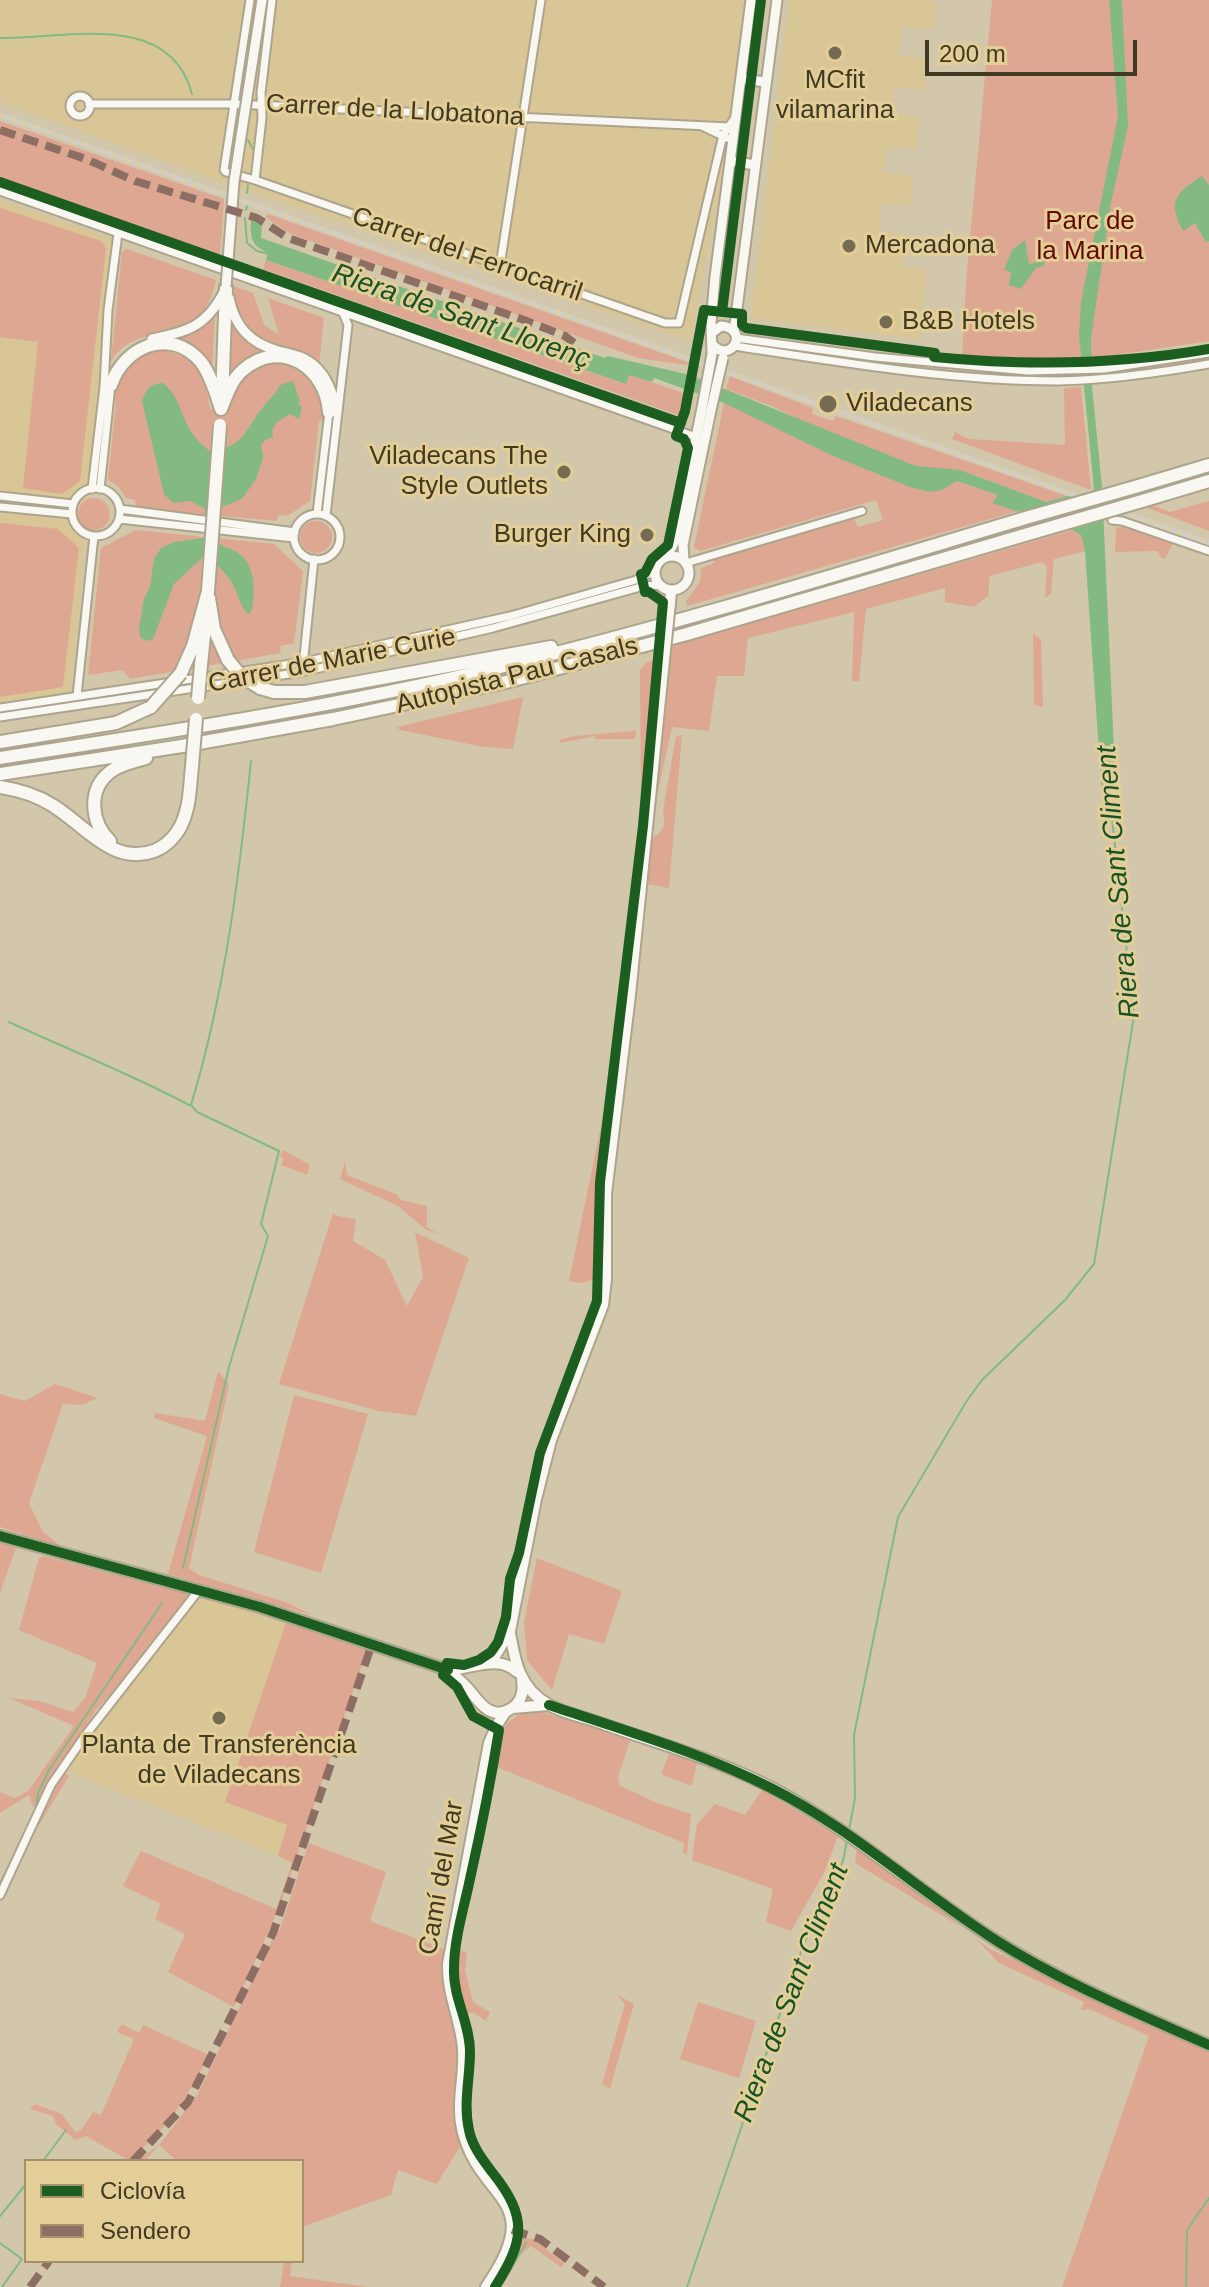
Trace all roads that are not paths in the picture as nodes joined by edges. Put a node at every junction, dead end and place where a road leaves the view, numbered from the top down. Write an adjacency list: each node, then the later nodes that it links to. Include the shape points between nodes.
1 (250, 0): 10 (street)
2 (262, 0): 22 (street, bridge, via 234,182)
3 (272, 0): 11 (street)
4 (541, 0): 12 (street)
5 (751, 0): 7 (street)
6 (777, 0): 8 (street)
7 (742, 79): 8 (street); 13 (street)
8 (766, 82): 17 (street)
9 (89, 104): 10 (street, Carrer de la Llobatona)
10 (234, 104): 11 (street, Carrer de la Llobatona); 18 (street, Carrer del Ferrocarril, via 224,170)
11 (261, 105): 12 (street, Carrer de la Llobatona); 18 (street)
12 (522, 117): 14 (street, Carrer de la Llobatona); 21 (street)
13 (733, 122): 14 (street, Carrer de la Llobatona); 15 (street)
14 (700, 125): 15 (street, Carrer de la Llobatona)
15 (728, 138): 16 (street); 21 (street, Carrer del Ferrocarril, via 679,323 665,323)
16 (731, 161): 17 (street); 26 (street)
17 (755, 165): 27 (street)
18 (255, 180): 21 (street, Carrer del Ferrocarril)
19 (0, 191): 20 (street)
20 (118, 233): 23 (street); 32 (street, via 108,310)
21 (500, 266)
22 (226, 287): 32 (street, via 197,325 146,340 127,353); 33 (highway); 35 (street, via 241,330 265,346 316,366 328,384)
23 (343, 313): 24 (street); 25 (street)
24 (371, 322): 25 (street, via 354,320); 36 (street)
25 (348, 325): 35 (street)
26 (713, 332): 27 (street, via 723,326); 28 (street)
27 (731, 345): 28 (street); 31 (street, via 969,377); 34 (street, bridge)
28 (712, 349): 34 (street, bridge)
29 (1209, 353): 31 (street)
30 (1209, 364): 31 (street, via 1105,378)
31 (1058, 376)
32 (107, 386): 33 (highway, via 131,354 155,344 172,345 202,363); 39 (street)
33 (221, 409): 35 (highway, via 242,371 263,359 283,357 304,364 318,377); 57 (highway, bridge)
34 (706, 409): 36 (street); 54 (street)
35 (333, 411): 46 (street)
36 (696, 437): 52 (street, via 675,541)
37 (1209, 465): 59 (highway, Autopista Pau Casals, bridge)
38 (1209, 481): 66 (highway, Autopista Pau Casals, bridge, via 577,664 333,719)
39 (96, 489): 41 (street); 43 (street, via 111,494)
40 (0, 496): 41 (street)
41 (73, 504): 45 (street)
42 (0, 507): 45 (street)
43 (120, 509): 47 (street); 49 (street)
44 (862, 511): 54 (street)
45 (72, 514): 50 (street, via 79,529)
46 (321, 515): 49 (street, via 303,519); 53 (street, via 336,524 339,544 330,556)
47 (119, 519): 49 (street); 50 (street, via 110,532)
48 (1112, 520): 51 (street)
49 (294, 535): 53 (street, via 302,555)
50 (94, 536): 62 (street)
51 (1209, 551)
52 (667, 556): 54 (street); 55 (street)
53 (314, 559): 60 (street)
54 (685, 562): 58 (street, via 688,580)
55 (654, 571): 56 (street); 60 (street, Carrer de Marie Curie, via 510,616)
56 (659, 585): 58 (street); 61 (street, Carrer de Marie Curie)
57 (208, 591): 59 (highway, bridge, via 214,629 228,660 242,677 274,692 305,692); 65 (highway, bridge, via 181,673 151,707 116,723); 70 (highway, bridge, via 188,802 181,826 162,848)
58 (671, 591): 73 (main road, bridge, via 607,1183 605,1294 547,1456)
59 (601, 641): 67 (highway, Autopista Pau Casals, via 351,700)
60 (304, 662): 61 (street); 62 (street, Carrer de Marie Curie)
61 (302, 672): 64 (street, Carrer de Marie Curie)
62 (77, 696): 63 (street, Carrer de Marie Curie)
63 (0, 708)
64 (0, 717)
65 (0, 742)
66 (182, 746): 68 (highway, Autopista Pau Casals); 70 (highway, via 119,766 97,790 93,809 103,833 119,847)
67 (0, 758)
68 (0, 774)
69 (0, 787): 70 (highway, via 50,804 112,848)
70 (143, 853)
71 (0, 1536): 72 (main road)
72 (199, 1590): 75 (main road); 82 (street, via 51,1785)
73 (510, 1631): 74 (main road); 76 (main road)
74 (488, 1664): 75 (main road); 76 (main road, via 508,1664); 77 (main road, via 475,1676)
75 (448, 1670): 77 (main road)
76 (520, 1676): 78 (main road); 80 (main road, via 522,1694)
77 (473, 1693): 79 (main road)
78 (549, 1705): 80 (main road); 83 (main road, via 735,1771 787,1796 1031,1962)
79 (480, 1706): 80 (main road, via 491,1712); 81 (main road, Camí del Mar)
80 (509, 1710): 81 (main road, Camí del Mar)
81 (489, 1743): 84 (main road, Camí del Mar, via 448,1974 463,2049 462,2128 511,2222 509,2250)
82 (0, 1895)
83 (1209, 2045)
84 (486, 2287)

